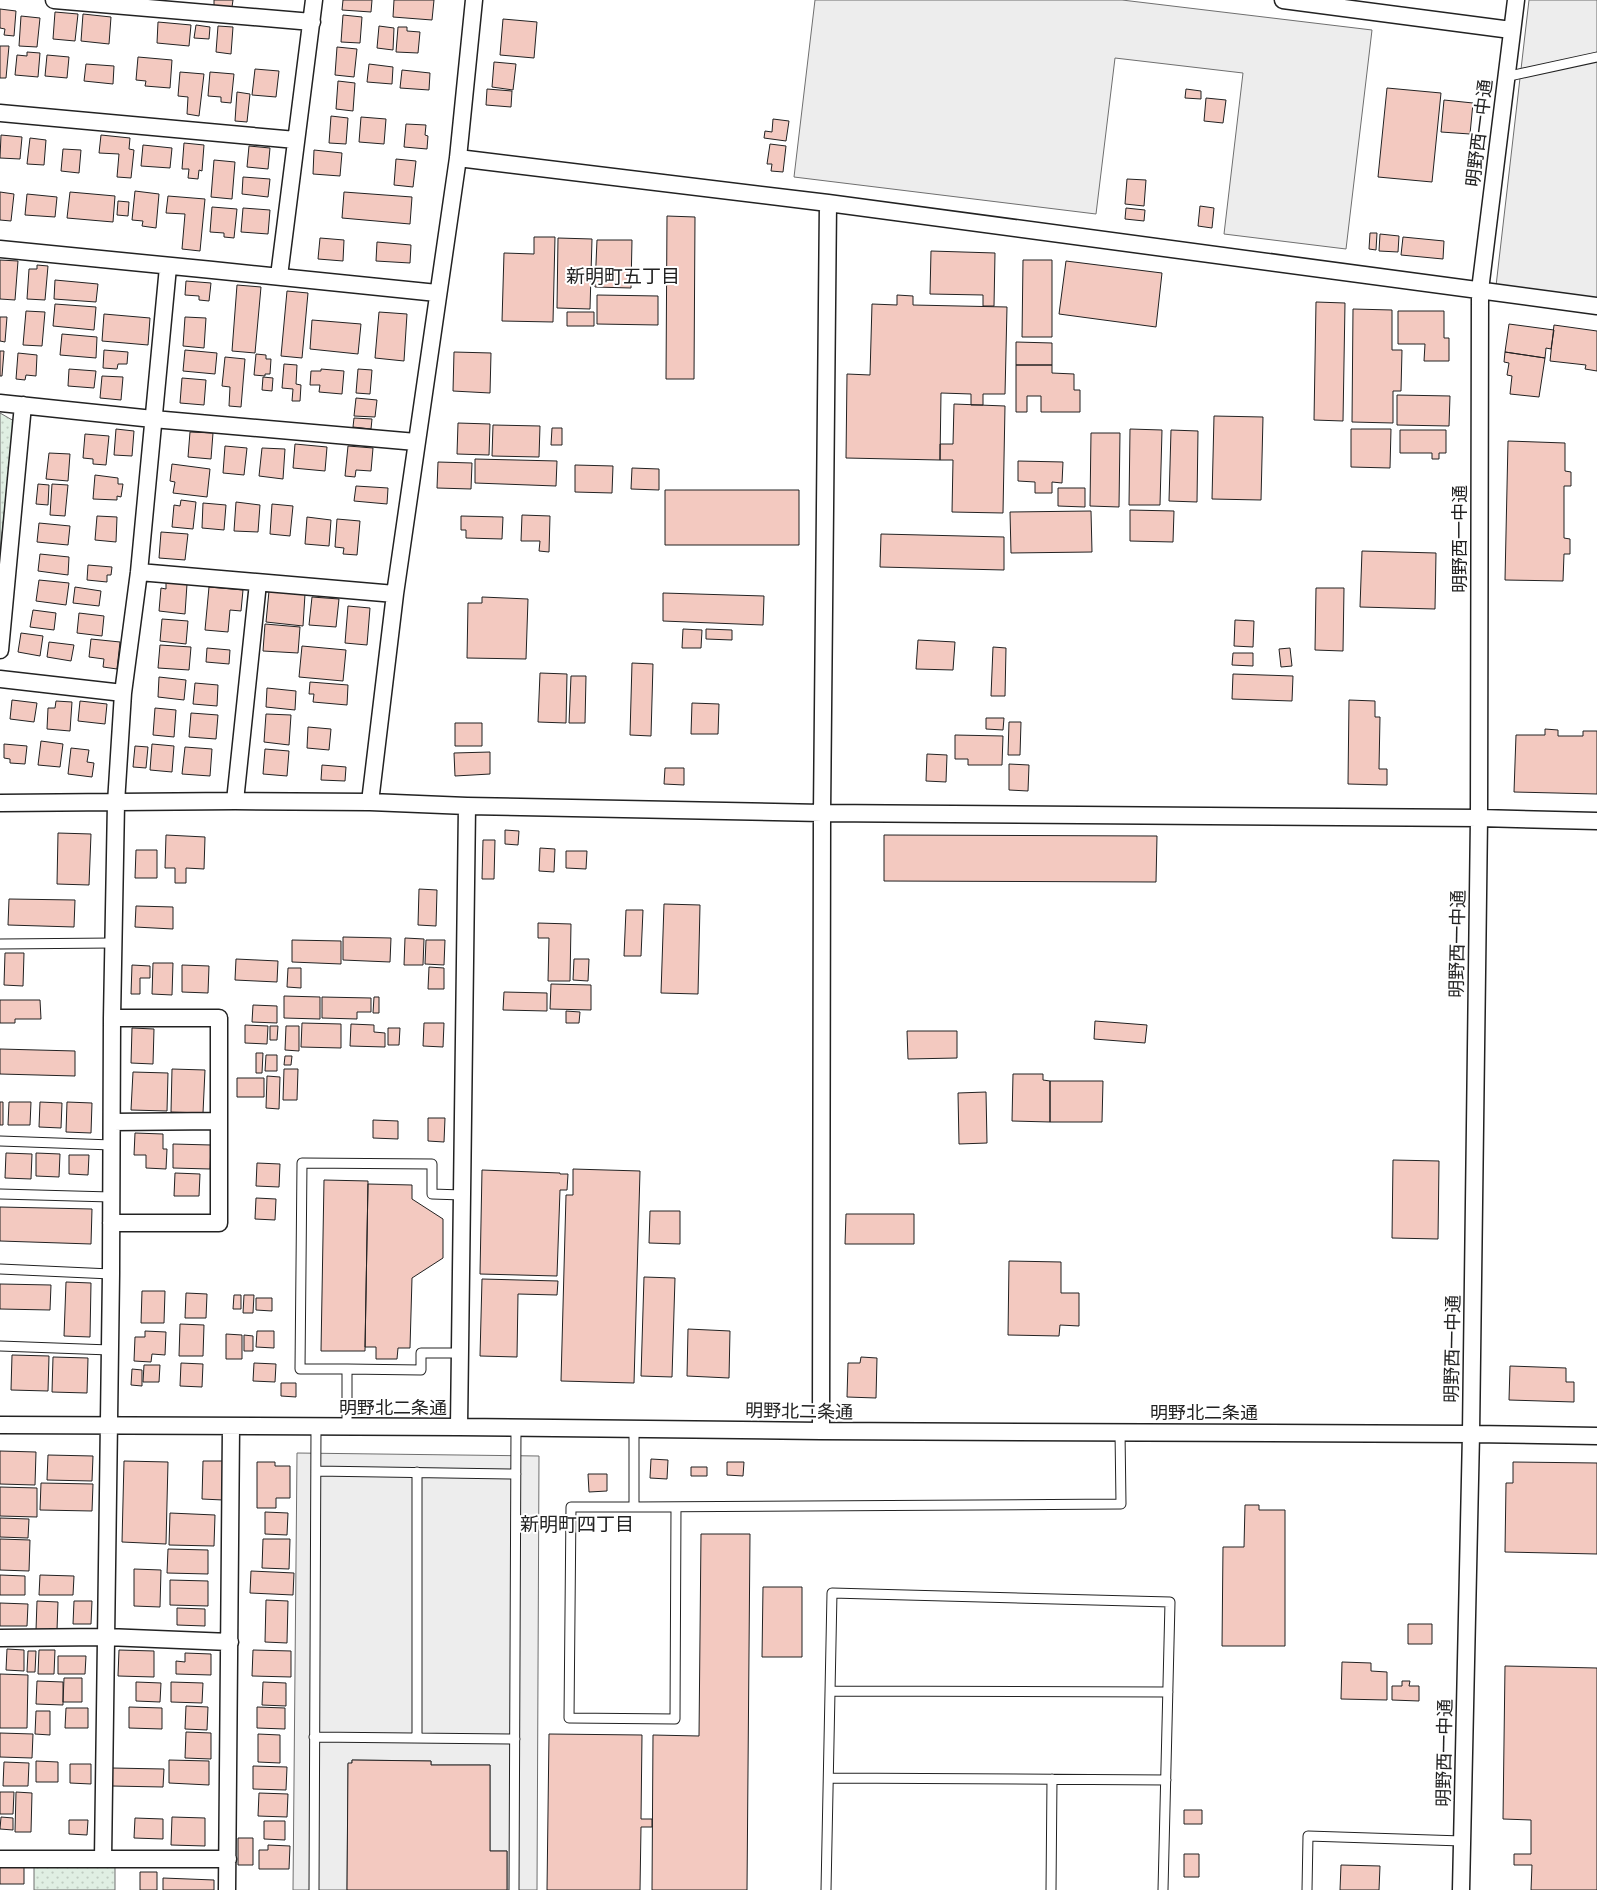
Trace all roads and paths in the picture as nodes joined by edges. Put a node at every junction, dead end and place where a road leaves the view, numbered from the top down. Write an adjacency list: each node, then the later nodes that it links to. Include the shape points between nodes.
1 (54, 0): 7 (street)
2 (314, 0): 7 (street)
3 (474, 0): 13 (street)
4 (1283, 0): 6 (street)
5 (1516, 0): 8 (street, 明野西一中通)
6 (1330, 3): 8 (street)
7 (312, 22): 12 (street)
8 (1511, 30): 10 (street, 明野西一中通)
9 (1597, 57): 10 (lane)
10 (1506, 77): 18 (street, 明野西一中通)
11 (0, 114): 12 (street)
12 (296, 140): 17 (street)
13 (458, 158): 14 (street); 19 (street)
14 (828, 204): 18 (street); 36 (street)
15 (0, 249): 16 (street)
16 (168, 267): 17 (street); 23 (street)
17 (279, 276): 19 (street)
18 (1480, 290): 20 (street); 37 (street, 明野西一中通)
19 (437, 293): 24 (street)
20 (1597, 306)
21 (0, 403): 22 (street)
22 (23, 405): 23 (street); 28 (street)
23 (152, 420): 24 (street); 25 (street)
24 (416, 442): 27 (street)
25 (139, 572): 26 (street); 30 (street)
26 (258, 583): 27 (street); 31 (street)
27 (395, 594): 33 (street)
28 (0, 650)
29 (0, 679): 30 (street)
30 (123, 693): 32 (street)
31 (235, 801): 32 (street); 33 (street)
32 (116, 802): 34 (street); 39 (street)
33 (370, 802): 35 (street)
34 (0, 803)
35 (467, 806): 36 (street); 47 (street)
36 (822, 813): 37 (street); 64 (street)
37 (1479, 818): 38 (street); 66 (street, 明野西一中通)
38 (1597, 821)
39 (113, 943): 40 (lane); 41 (street)
40 (0, 944)
41 (112, 1018): 42 (street, via 219,1018); 43 (street)
42 (219, 1121): 43 (street); 49 (street, via 220,1223)
43 (112, 1122): 45 (street)
44 (0, 1141): 45 (lane)
45 (112, 1145): 48 (street)
46 (0, 1194): 48 (lane)
47 (462, 1195): 54 (street); 55 (lane, via 432,1194 432,1164 302,1163 300,1369)
48 (112, 1197): 49 (street)
49 (111, 1223): 51 (street)
50 (0, 1269): 51 (lane)
51 (111, 1274): 53 (street)
52 (0, 1346): 53 (lane)
53 (110, 1350): 57 (street)
54 (460, 1354): 55 (lane, via 421,1353 421,1370); 58 (street)
55 (347, 1369): 61 (lane)
56 (0, 1425): 57 (street, 明野北二条通)
57 (109, 1426): 59 (street, 明野北二条通); 73 (street)
58 (459, 1426): 61 (street, 明野北二条通); 62 (street, 明野北二条通)
59 (231, 1427): 60 (street, 明野北二条通); 75 (street)
60 (316, 1427): 61 (street, 明野北二条通); 68 (lane)
61 (347, 1427)
62 (516, 1427): 63 (street, 明野北二条通); 70 (lane)
63 (634, 1429): 64 (street, 明野北二条通); 71 (lane)
64 (821, 1431): 65 (street, 明野北二条通)
65 (1120, 1432): 66 (street, 明野北二条通); 72 (lane, via 1121,1504)
66 (1471, 1434): 67 (street, 明野北二条通); 84 (street, 明野西一中通)
67 (1597, 1436)
68 (316, 1471): 69 (lane); 78 (lane)
69 (417, 1472): 70 (lane); 79 (lane)
70 (516, 1474): 80 (lane)
71 (634, 1507): 72 (lane); 72 (lane, via 571,1507 569,1718 675,1718)
72 (676, 1507)
73 (106, 1637): 74 (street); 75 (street); 86 (street)
74 (0, 1638)
75 (230, 1642): 87 (street)
76 (830, 1691): 77 (lane); 77 (lane, via 832,1594 1170,1602); 81 (lane)
77 (1168, 1692): 83 (lane)
78 (314, 1737): 79 (lane); 89 (lane)
79 (417, 1738): 80 (lane)
80 (515, 1738): 90 (lane)
81 (829, 1778): 82 (lane); 91 (lane)
82 (1052, 1779): 83 (lane); 92 (lane)
83 (1166, 1780): 93 (lane)
84 (1462, 1841): 94 (lane, via 1308,1836); 95 (street, 明野西一中通)
85 (0, 1859): 86 (street)
86 (103, 1859): 87 (street)
87 (228, 1859): 88 (street)
88 (227, 1890)
89 (314, 1890)
90 (514, 1890)
91 (826, 1890)
92 (1051, 1890)
93 (1163, 1890)
94 (1307, 1890)
95 (1461, 1890)

